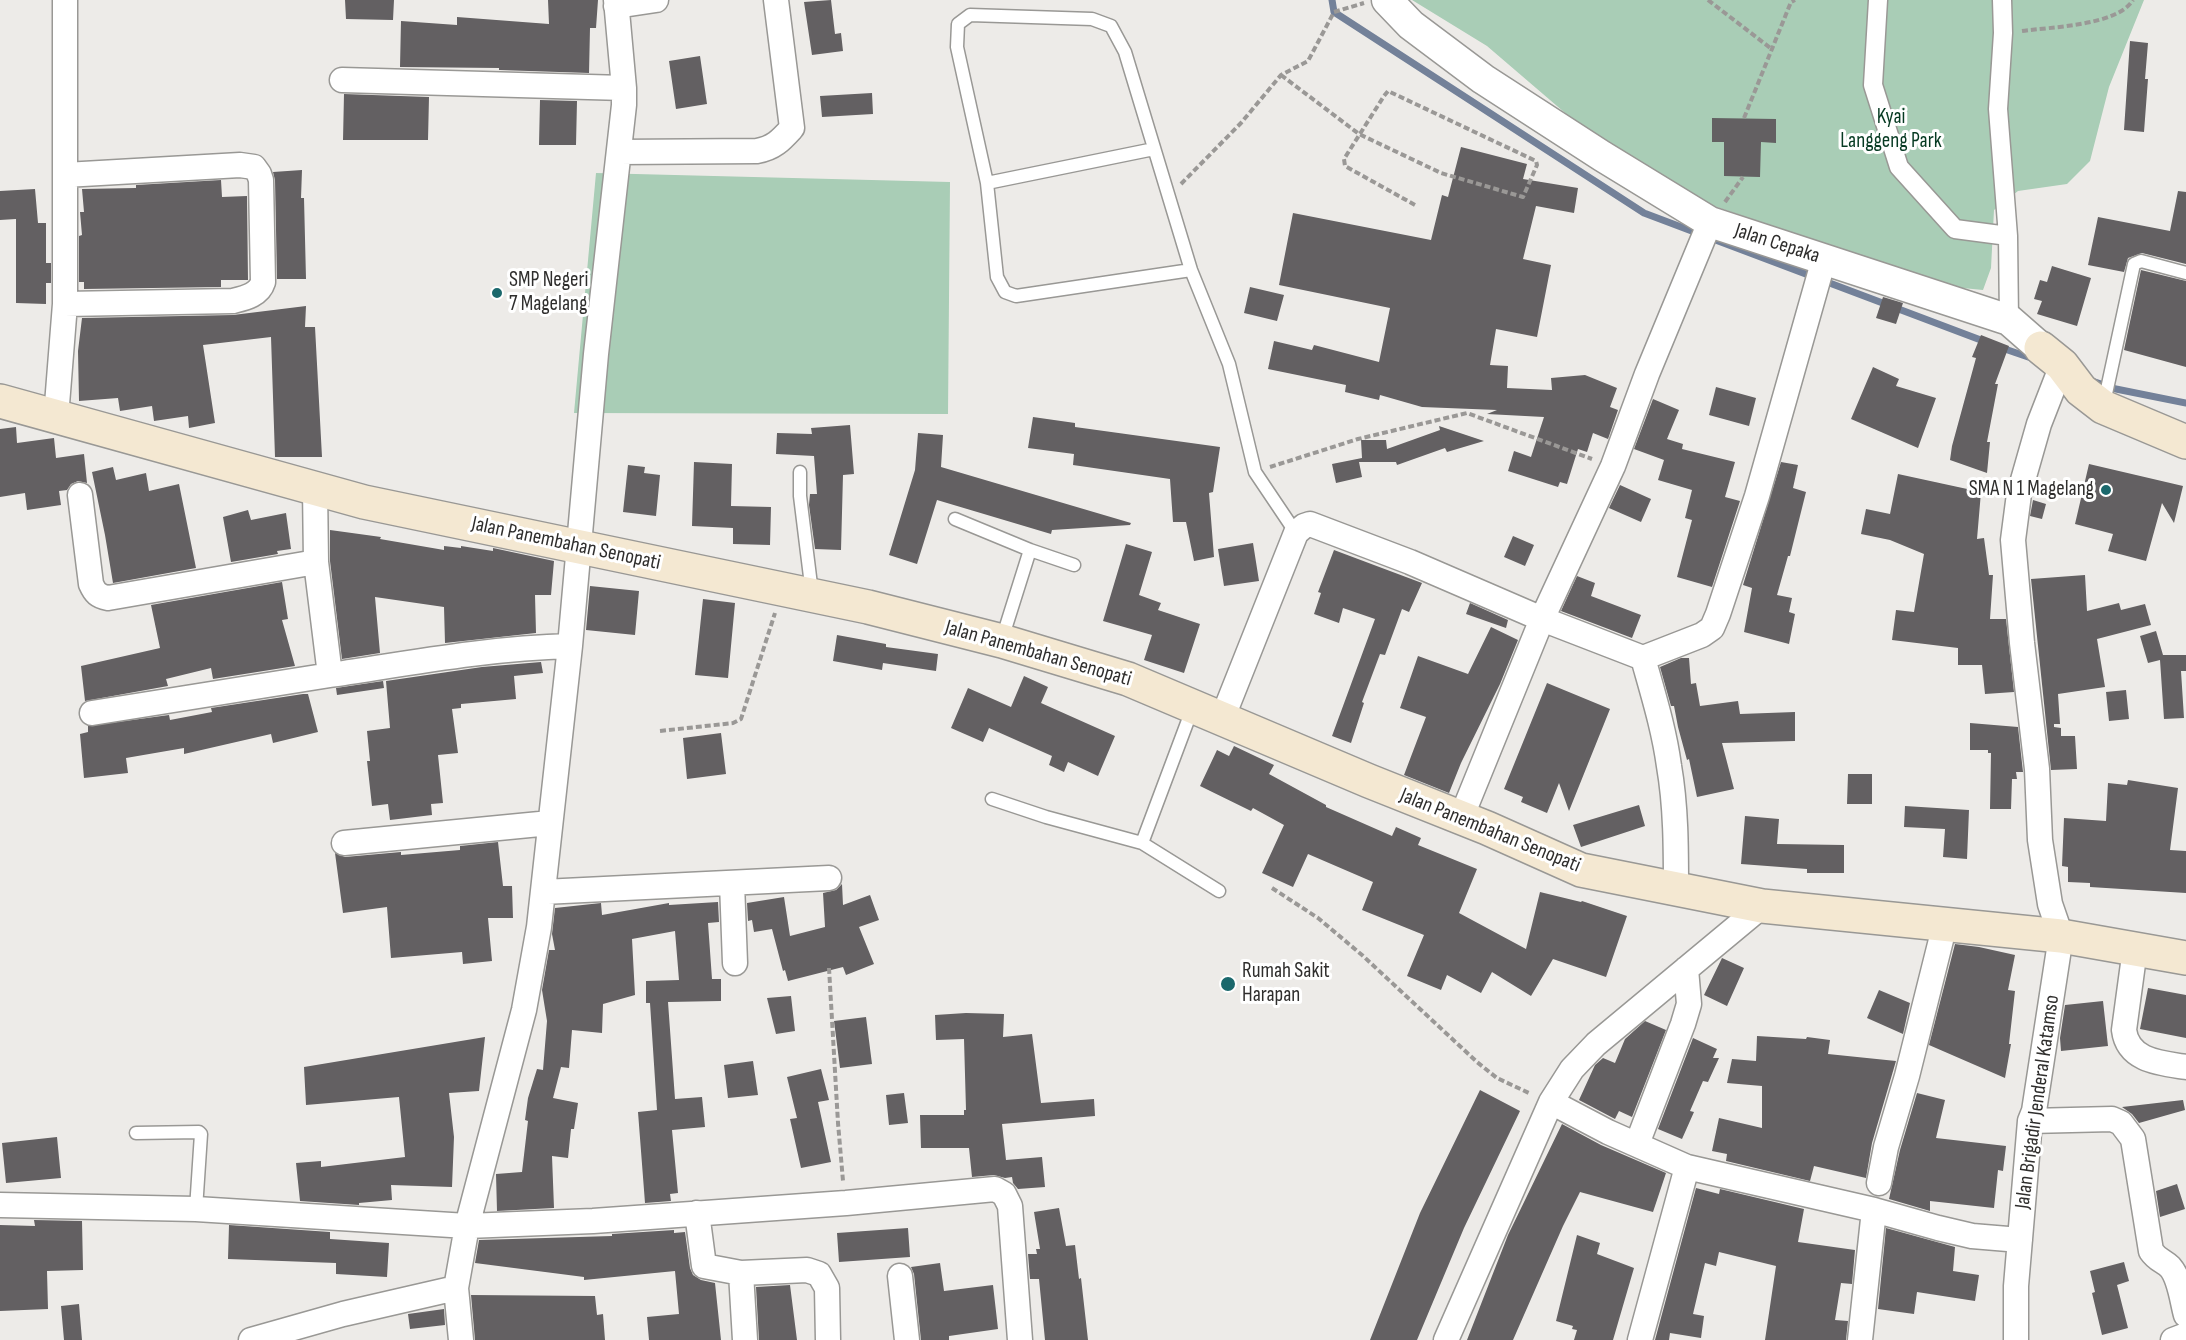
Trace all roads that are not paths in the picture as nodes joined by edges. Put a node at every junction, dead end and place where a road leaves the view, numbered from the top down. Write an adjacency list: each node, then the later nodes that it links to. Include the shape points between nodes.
1 (64, 0): 12 (street)
2 (656, 0): 7 (street)
3 (776, 0): 11 (street, via 792,128 782,139 757,151)
4 (1878, 0): 15 (street, via 1873,85 1899,167 1955,229)
5 (2002, 0): 15 (street, via 1998,109)
6 (1376, 1): 14 (street, Jalan Cepaka, via 1483,79)
7 (616, 3): 9 (street)
8 (342, 80): 9 (street)
9 (624, 88): 11 (street)
10 (1154, 149): 13 (lane); 13 (lane, via 1125,52 1111,26 1092,19 970,15 957,24 957,46); 17 (lane)
11 (620, 152): 30 (street)
12 (65, 175): 19 (street); 19 (street, via 254,167 261,180 262,282 252,295 233,301)
13 (987, 183): 17 (lane, via 997,278 1005,292 1016,296)
14 (1710, 222): 16 (street, Jalan Cepaka); 35 (street, via 1613,466)
15 (2008, 236): 20 (street)
16 (1824, 259): 20 (street, Jalan Cepaka); 38 (street, via 1757,496 1712,628)
17 (1191, 270): 29 (lane, via 1229,364 1255,472)
18 (2186, 273): 21 (lane, via 2141,261 2134,264)
19 (65, 304): 23 (street)
20 (2009, 320): 21 (street, Jalan Cepaka)
21 (2072, 378): 24 (main road, Jalan Cepaka); 55 (street, via 2039,424 2019,494 2013,540 2037,770 2040,840 2050,904)
22 (0, 401): 23 (main road, Jalan Panembahan Senopati)
23 (56, 417): 26 (main road, Jalan Panembahan Senopati)
24 (2186, 442)
25 (800, 472): 34 (lane)
26 (315, 488): 30 (main road, Jalan Panembahan Senopati, via 364,502); 32 (street)
27 (80, 495): 32 (street, via 89,572 94,593 100,596 108,598)
28 (955, 519): 31 (lane)
29 (1296, 533): 35 (street, via 1304,526 1315,525); 42 (street)
30 (578, 546): 34 (main road, Jalan Panembahan Senopati); 37 (street)
31 (1030, 550): 33 (lane); 36 (lane)
32 (316, 562): 39 (street)
33 (1074, 566)
34 (797, 592): 36 (main road, Jalan Panembahan Senopati)
35 (1542, 618): 38 (street); 44 (street)
36 (1002, 641): 40 (main road, Jalan Panembahan Senopati, via 1128,679)
37 (570, 646): 39 (street, via 446,657); 45 (street)
38 (1643, 658): 50 (street, via 1670,768)
39 (330, 675): 41 (street)
40 (1193, 706): 42 (main road, Jalan Panembahan Senopati); 47 (lane)
41 (92, 713)
42 (1222, 719): 44 (main road, Jalan Panembahan Senopati)
43 (992, 799): 47 (lane)
44 (1461, 818): 50 (main road, Jalan Panembahan Senopati, via 1581,870)
45 (550, 823): 46 (street); 52 (street)
46 (344, 843)
47 (1142, 843): 51 (lane)
48 (829, 878): 49 (street)
49 (732, 882): 52 (street); 58 (street)
50 (1676, 890): 53 (main road, Jalan Panembahan Senopati)
51 (1219, 891)
52 (543, 892): 71 (street, via 524,1010)
53 (1762, 906): 54 (main road, Jalan Panembahan Senopati); 59 (street)
54 (1945, 924): 55 (main road, Jalan Panembahan Senopati); 66 (street)
55 (2061, 936): 56 (main road, Jalan Panembahan Senopati); 62 (street, Jalan Brigadir Jenderal Katamso)
56 (2134, 949): 57 (main road, Jalan Panembahan Senopati); 60 (street, via 2125,1039 2139,1056)
57 (2186, 958)
58 (735, 963)
59 (1686, 969): 61 (street, via 1596,1044 1572,1069); 64 (street, via 1689,1004)
60 (2186, 1067)
61 (1551, 1102): 64 (street); 84 (street)
62 (2030, 1121): 72 (street, Jalan Brigadir Jenderal Katamso); 76 (street, via 2112,1119 2128,1130 2135,1150 2151,1251 2174,1273)
63 (136, 1133): 68 (lane, via 201,1134)
64 (1637, 1144): 65 (street)
65 (1687, 1167): 69 (street); 85 (street)
66 (1879, 1184)
67 (0, 1205): 68 (street)
68 (196, 1209): 71 (street)
69 (1874, 1210): 72 (street, via 1972,1236); 86 (street)
70 (697, 1213): 71 (street); 73 (street, via 704,1266); 83 (street, via 995,1189 1010,1206)
71 (467, 1226): 75 (street)
72 (2020, 1239): 87 (street, Jalan Brigadir Jenderal Katamso)
73 (741, 1274): 80 (street); 81 (street, via 807,1270 819,1274 826,1288)
74 (900, 1276): 82 (street)
75 (456, 1288): 78 (street); 79 (street)
76 (2186, 1315)
77 (2186, 1335): 88 (street)
78 (251, 1340)
79 (461, 1340)
80 (746, 1340)
81 (828, 1340)
82 (907, 1340)
83 (1020, 1340)
84 (1446, 1340)
85 (1640, 1340)
86 (1860, 1340)
87 (2016, 1340)
88 (2173, 1340)

